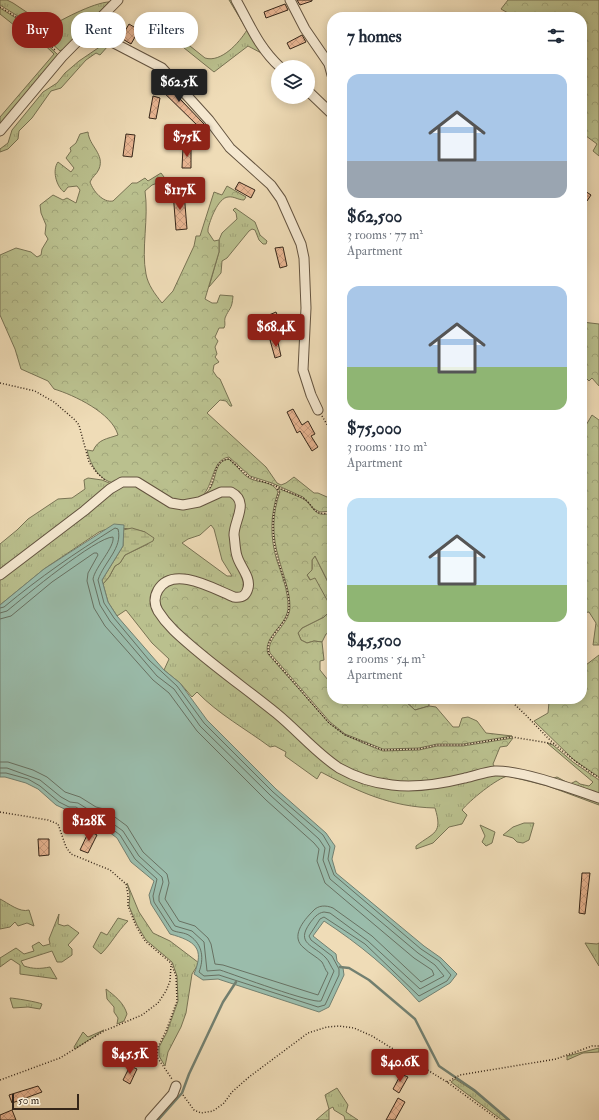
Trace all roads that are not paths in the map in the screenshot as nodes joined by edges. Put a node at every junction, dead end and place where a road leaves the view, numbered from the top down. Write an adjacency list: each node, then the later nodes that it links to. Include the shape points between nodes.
1 (118, 0): 4 (street)
2 (236, 0): 7 (street, via 267,56)
3 (290, 0): 8 (street, via 305,29)
4 (107, 12)
5 (71, 48): 11 (street)
6 (124, 48): 12 (street, via 162,68 209,120 230,148 271,185 281,199 301,244 304,258 306,308 303,370)
7 (272, 60)
8 (327, 61)
9 (315, 98): 10 (street)
10 (327, 109)
11 (0, 131)
12 (318, 410)
13 (0, 575): 14 (street, via 117,485 127,481 137,482 171,503 183,505 199,502 221,492 235,494 241,507 234,532 236,552 248,578 248,589 245,594 240,598 234,597 194,581 177,580 167,583 159,590 155,598 156,607 163,619 180,636 276,713 321,754 337,766 363,779 398,785 440,784 484,773 504,771)
14 (599, 798)
15 (176, 1086): 16 (street, via 173,1094)
16 (150, 1120)

